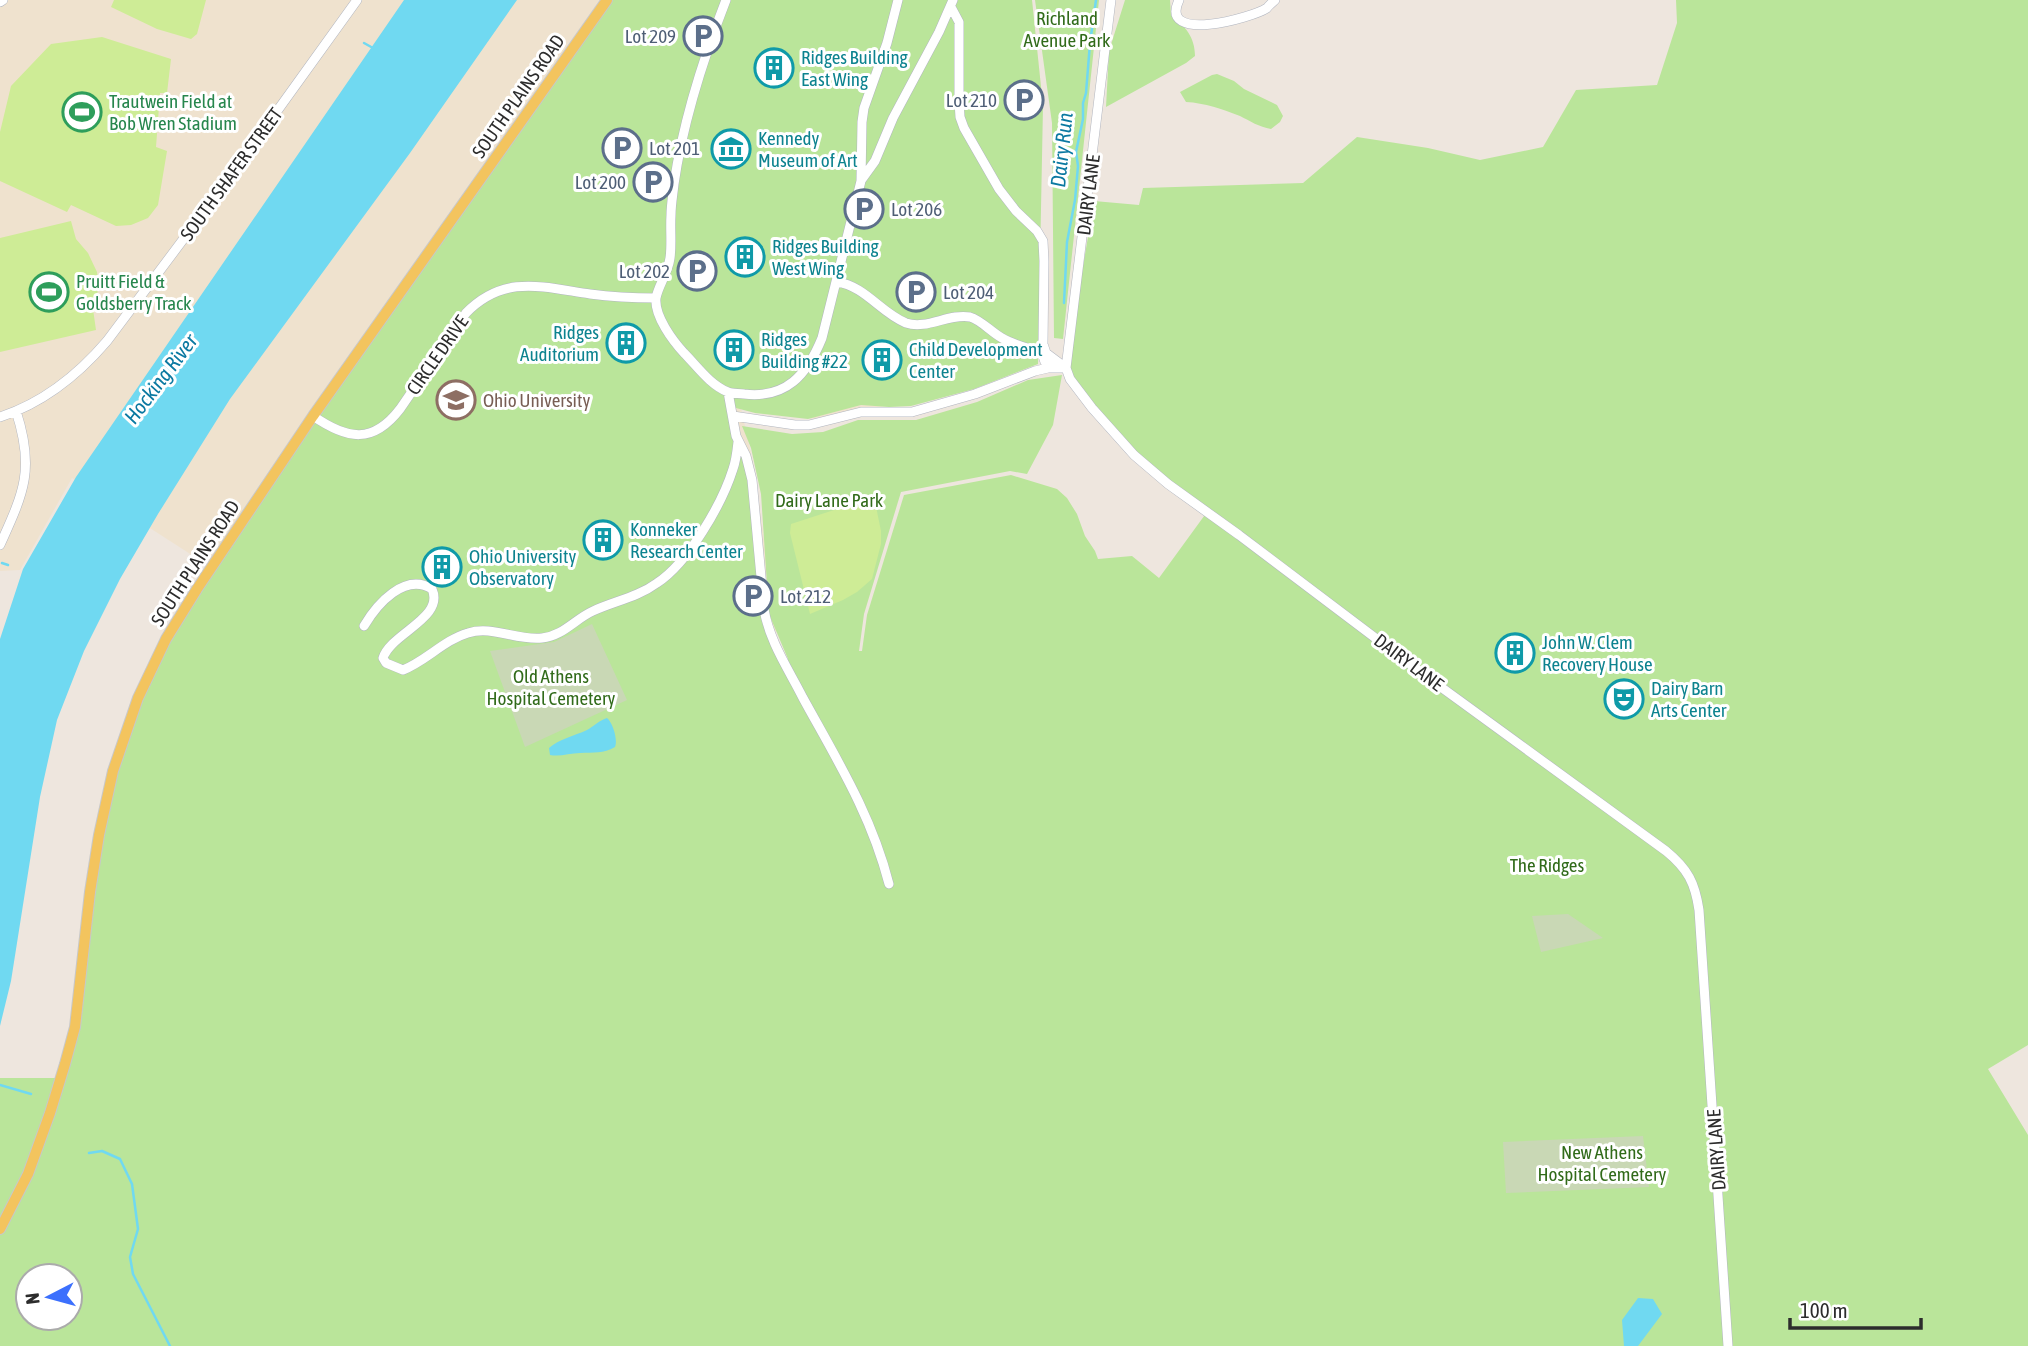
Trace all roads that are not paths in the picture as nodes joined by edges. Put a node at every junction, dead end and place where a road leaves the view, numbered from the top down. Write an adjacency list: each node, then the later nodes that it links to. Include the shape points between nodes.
1 (357, 0): 14 (street, SOUTH SHAFER STREET, via 107,341 69,379)
2 (607, 0): 15 (main road, SOUTH PLAINS ROAD)
3 (726, 0): 11 (street, via 705,55 684,134 674,184 671,254)
4 (898, 0): 9 (street, via 864,108)
5 (1111, 0): 12 (street, DAIRY LANE)
6 (1179, 0): 7 (street, via 1177,16 1186,24 1200,25 1241,17 1267,8)
7 (1275, 0)
8 (952, 4): 9 (street, via 875,162); 12 (street, via 960,22 960,117 999,189 1043,241 1043,344 1046,353)
9 (860, 181): 10 (street)
10 (837, 282): 12 (street, via 854,286 902,321 920,325 970,317 1000,337 1042,353 1045,362); 13 (street, via 817,350 796,380 767,395)
11 (656, 298): 13 (street, via 673,340 709,379); 15 (street, CIRCLE DRIVE, via 536,285 493,292 466,313 400,409 378,431 351,434)
12 (1066, 368): 16 (street, via 1035,371 912,412 861,411 802,425); 23 (street, DAIRY LANE, via 1092,408 1157,476 1681,863 1696,892 1699,910)
13 (728, 392): 16 (street)
14 (16, 411): 17 (street, SOUTH SHAFER STREET); 19 (street, via 26,473)
15 (313, 416): 22 (main road, SOUTH PLAINS ROAD, via 197,589 138,698 113,771 99,835 75,1027 28,1174)
16 (733, 416): 18 (street)
17 (0, 417)
18 (738, 442): 20 (street, via 723,492 681,562 638,595 594,610 563,631 542,638 469,632 403,670 386,663 384,653 429,611 434,603 432,589 418,583 400,588); 21 (street, via 752,480 767,624 858,797)
19 (0, 545)
20 (364, 626)
21 (890, 884)
22 (0, 1229)
23 (1728, 1346)

